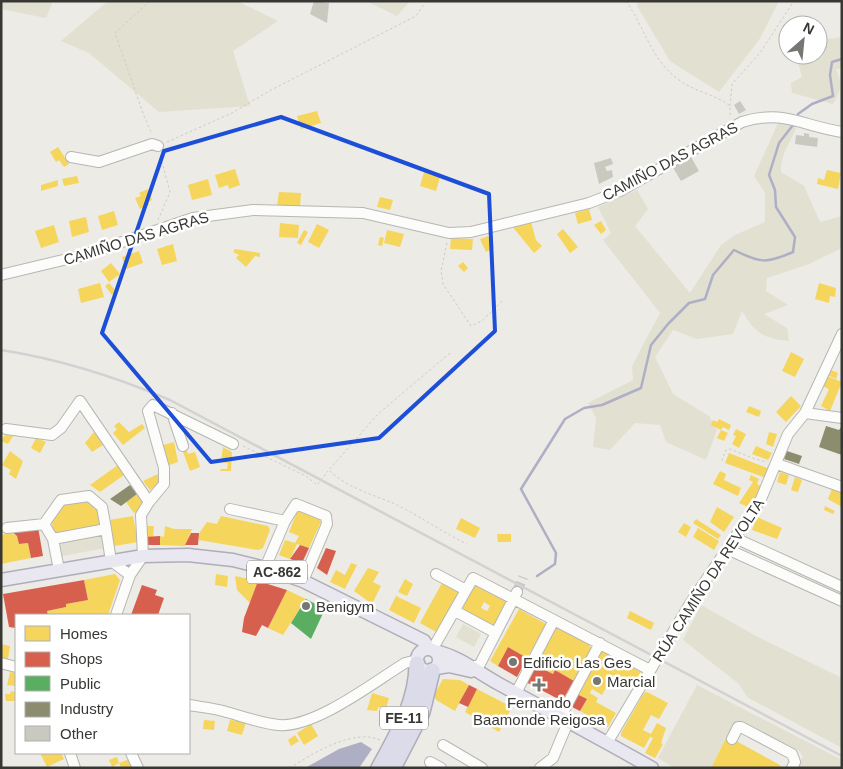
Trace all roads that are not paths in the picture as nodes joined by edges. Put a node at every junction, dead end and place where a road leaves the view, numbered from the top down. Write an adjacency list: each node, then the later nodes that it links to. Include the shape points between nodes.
1 (842, 132): 4 (street, CAMIÑO DAS AGRAS, via 784,117 757,117 729,129 620,191 590,203 471,232 449,233 363,213 253,210 193,218 84,255)
2 (158, 146): 3 (street, via 152,144 99,162)
3 (71, 157)
4 (1, 275)
5 (842, 334): 7 (street, RÚA CAMIÑO DA REVOLTA)
6 (172, 413): 10 (street); 11 (street); 14 (street, via 153,405 148,411 164,468 164,484)
7 (805, 413): 8 (street); 12 (street, RÚA CAMIÑO DA REVOLTA, via 788,434)
8 (842, 418)
9 (6, 429): 14 (street, via 52,435 80,401)
10 (234, 444)
11 (183, 446)
12 (777, 464): 13 (street); 20 (street, RÚA CAMIÑO DA REVOLTA, via 761,499)
13 (842, 487)
14 (149, 502): 23 (street, via 141,515)
15 (230, 509): 16 (street)
16 (285, 521): 25 (street); 30 (street, via 296,504 326,516 327,524)
17 (44, 524): 18 (street); 19 (street, via 60,500 89,496 102,507); 21 (street)
18 (7, 528)
19 (106, 529): 21 (street); 24 (street)
20 (735, 538): 22 (street, RÚA CAMIÑO DA REVOLTA); 31 (street)
21 (53, 540): 26 (street)
22 (727, 549): 34 (street); 47 (street, RÚA CAMIÑO DA REVOLTA)
23 (143, 556): 24 (main road, AC-862); 25 (main road, AC-862, via 188,555 233,560); 28 (street)
24 (111, 561): 26 (main road, AC-862); 28 (street)
25 (265, 568): 30 (main road, AC-862)
26 (59, 570): 29 (main road, AC-862)
27 (436, 574): 32 (street)
28 (130, 575): 36 (street)
29 (1, 580)
30 (303, 581): 38 (main road, AC-862)
31 (842, 587)
32 (466, 590): 33 (street, via 473,578); 35 (street)
33 (516, 598): 37 (street); 39 (street); 46 (street)
34 (842, 601)
35 (455, 611): 39 (street); 41 (street)
36 (116, 614)
37 (554, 620): 40 (street); 48 (street)
38 (400, 630): 41 (main road, AC-862, via 424,641); 42 (main road, AC-862)
39 (496, 633): 46 (street)
40 (600, 644): 47 (street); 50 (street)
41 (432, 650): 42 (main road, via 422,651); 45 (main road, via 439,661); 46 (main road, AC-862, via 447,654)
42 (417, 660): 45 (main road, AC-862, via 421,670); 49 (street, via 405,663 301,724 280,725); 60 (highway, FE-11, via 417,682 411,702)
43 (1, 663): 44 (street)
44 (15, 667)
45 (434, 670): 46 (main road, AC-862, via 449,666); 61 (highway, FE-11, via 422,712)
46 (476, 670): 48 (main road, AC-862)
47 (650, 670): 52 (street, RÚA CAMIÑO DA REVOLTA)
48 (516, 693): 50 (main road, AC-862)
49 (190, 705)
50 (564, 720): 52 (main road, AC-862); 64 (street, via 553,758)
51 (732, 739): 66 (street, via 741,727 792,754 795,762)
52 (607, 743): 57 (main road, AC-862)
53 (443, 745): 63 (street)
54 (70, 754): 58 (street)
55 (131, 754): 59 (street)
56 (430, 762): 62 (street)
57 (635, 764): 65 (main road, AC-862)
58 (75, 768)
59 (138, 768)
60 (379, 768)
61 (393, 768)
62 (441, 768)
63 (482, 768)
64 (540, 768)
65 (652, 768)
66 (792, 768)

